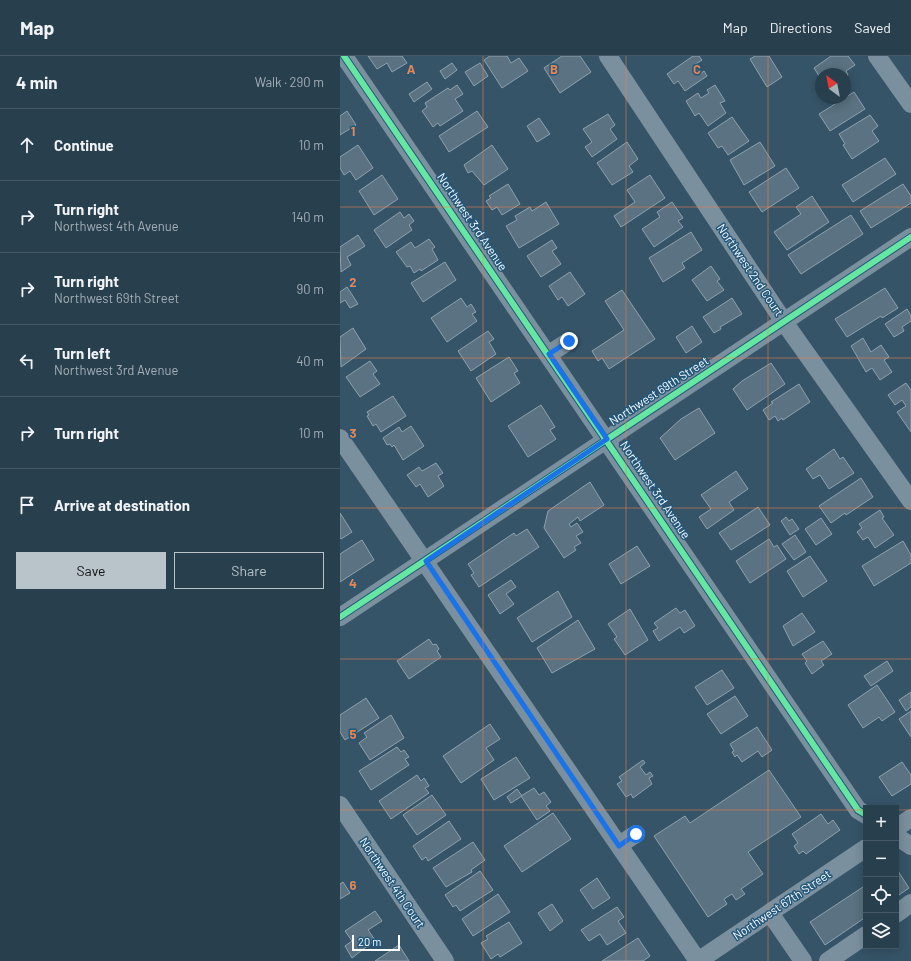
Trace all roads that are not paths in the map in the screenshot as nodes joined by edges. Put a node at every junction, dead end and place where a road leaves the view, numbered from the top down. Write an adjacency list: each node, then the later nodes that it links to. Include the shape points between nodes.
1 (344, 56): 8 (street, Northwest 3rd Avenue)
2 (608, 56): 6 (street, Northwest 2nd Court)
3 (877, 56): 4 (street)
4 (911, 104)
5 (911, 238): 6 (street, Northwest 69th Street)
6 (784, 322): 10 (street, Northwest 69th Street); 11 (street, Northwest 2nd Court)
7 (569, 341): 8 (street)
8 (549, 354): 10 (street, Northwest 3rd Avenue)
9 (340, 438): 12 (street)
10 (607, 439): 12 (street, Northwest 69th Street); 15 (street, Northwest 3rd Avenue, via 858,810)
11 (911, 501)
12 (426, 561): 13 (street, Northwest 69th Street); 20 (street)
13 (340, 617)
14 (340, 804): 27 (street, Northwest 4th Court)
15 (863, 813)
16 (911, 818): 17 (street)
17 (899, 826)
18 (636, 834): 20 (street)
19 (899, 838): 21 (street)
20 (619, 846): 28 (street)
21 (911, 846)
22 (863, 850): 24 (street, Northwest 67th Street)
23 (911, 903): 25 (street)
24 (770, 913): 28 (street, Northwest 67th Street); 29 (street)
25 (897, 913)
26 (863, 937): 30 (street)
27 (445, 961)
28 (698, 961)
29 (803, 961)
30 (828, 961)

